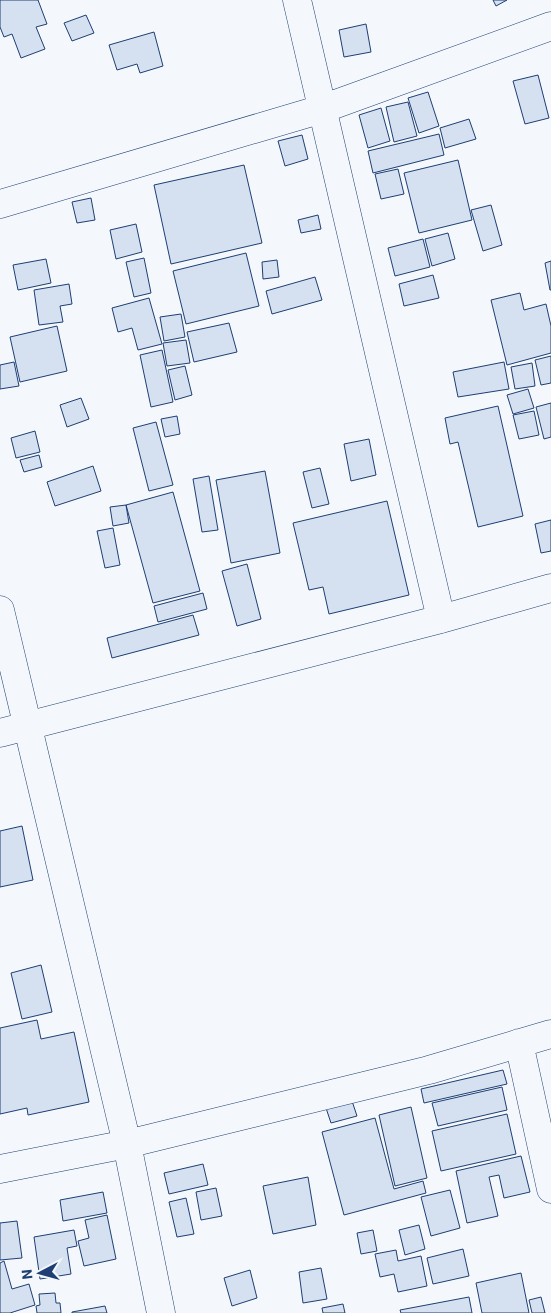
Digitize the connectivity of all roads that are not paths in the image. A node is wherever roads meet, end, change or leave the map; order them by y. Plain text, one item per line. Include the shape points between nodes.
1 (297, 0) edge
2 (551, 26) edge
3 (322, 109) junction
4 (0, 204) edge
5 (551, 588) edge
6 (0, 610) edge
7 (441, 619) junction
8 (27, 726) junction
9 (0, 733) edge
10 (551, 1034) edge
11 (519, 1043) junction
12 (127, 1144) junction
13 (0, 1169) edge
14 (551, 1189) edge
15 (161, 1313) edge

1 - 3 street
2 - 3 street
3 - 4 street
3 - 7 street
5 - 7 street
6 - 8 street
7 - 8 street
8 - 9 street
8 - 12 street
10 - 11 street
11 - 12 street via 429,1070
11 - 14 street
12 - 13 street
12 - 15 street

